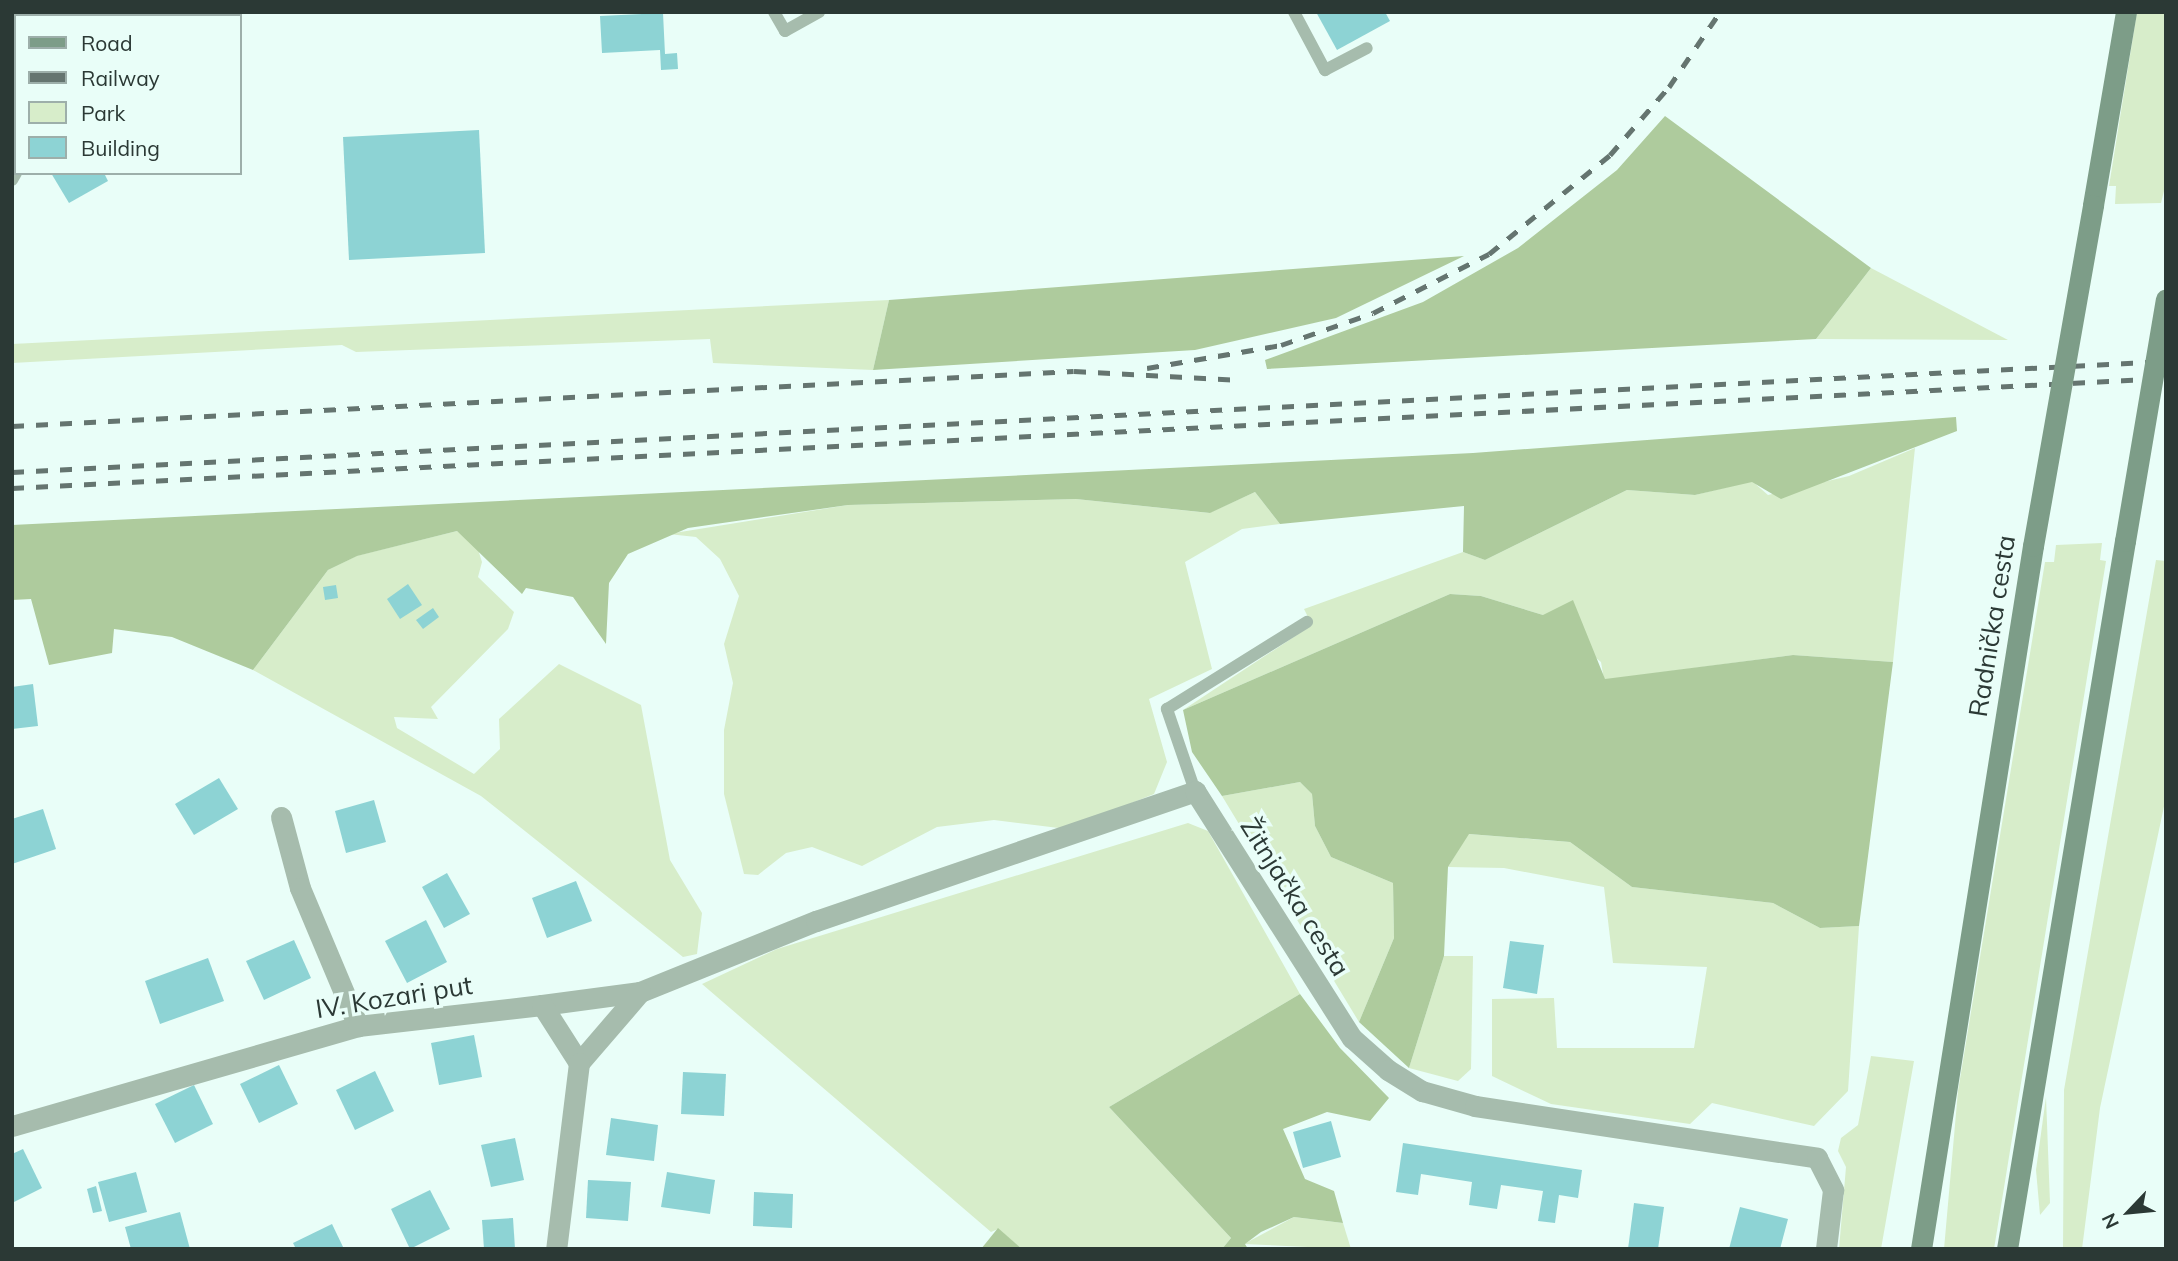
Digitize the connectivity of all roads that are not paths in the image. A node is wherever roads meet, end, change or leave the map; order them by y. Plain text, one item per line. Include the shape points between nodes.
1 (774, 12) edge
2 (819, 12) edge
3 (1294, 12) edge
4 (2126, 12) edge
5 (1367, 48) dead end
6 (2166, 299) edge
7 (1307, 622) dead end
8 (1195, 791) junction
9 (281, 817) dead end
10 (640, 992) junction
11 (542, 1006) junction
12 (358, 1026) junction
13 (579, 1063) junction
14 (12, 1126) edge
15 (556, 1249) edge
16 (1826, 1249) edge
17 (1921, 1249) edge
18 (2007, 1249) edge

1 - 2 lane via 785,32
3 - 5 lane via 1325,70
4 - 17 main road, Radnička cesta, bridge
6 - 18 main road, bridge
7 - 8 lane via 1167,709
8 - 10 street via 816,921
8 - 16 street, Žitnjačka cesta via 1352,1038 1388,1070 1422,1091 1475,1107 1816,1158 1833,1190
9 - 12 street via 299,888
10 - 11 street, IV. Kozari put
10 - 13 street
11 - 12 street, IV. Kozari put
11 - 13 street
12 - 14 street, IV. Kozari put
13 - 15 street

